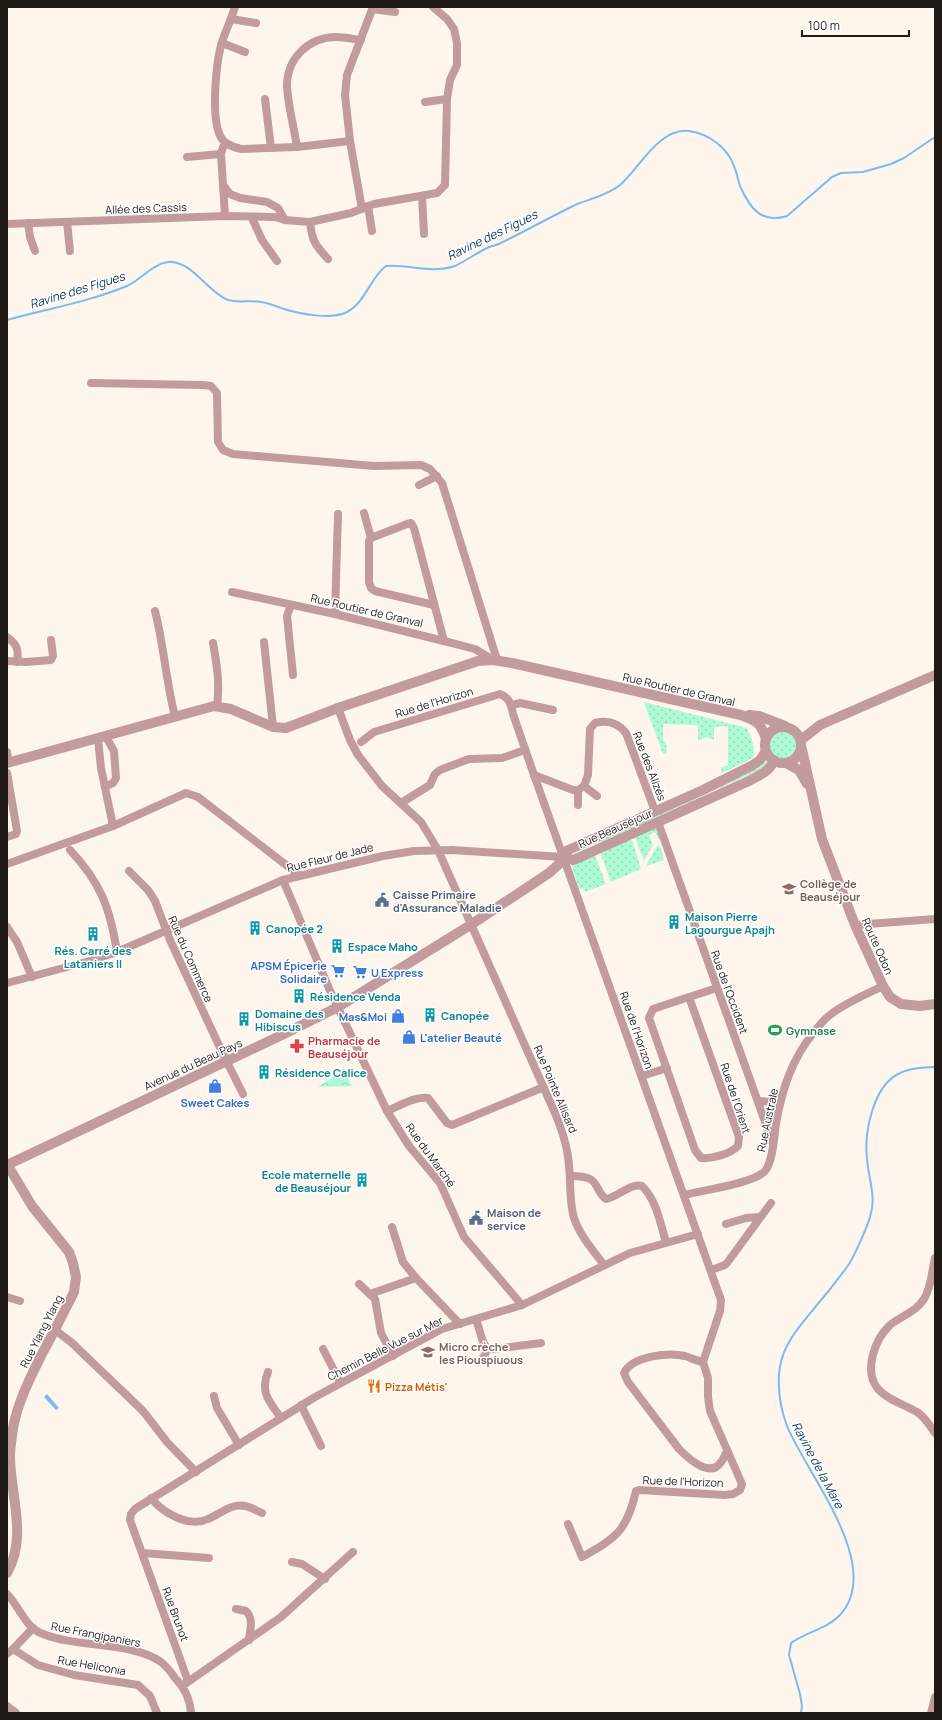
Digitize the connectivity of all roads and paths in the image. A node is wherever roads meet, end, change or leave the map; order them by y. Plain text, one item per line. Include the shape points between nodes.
1 (235, 7) edge
2 (433, 7) edge
3 (372, 8) edge
4 (395, 12) dead end
5 (231, 19) junction
6 (256, 22) dead end
7 (361, 40) junction
8 (222, 43) junction
9 (245, 52) dead end
10 (265, 99) dead end
11 (447, 99) junction
12 (425, 102) dead end
13 (350, 140) junction
14 (226, 144) junction
15 (297, 147) junction
16 (271, 148) junction
17 (221, 154) junction
18 (187, 157) dead end
19 (223, 185) junction
20 (422, 196) junction
21 (365, 207) junction
22 (225, 216) junction
23 (252, 218) junction
24 (285, 220) junction
25 (67, 222) junction
26 (310, 222) junction
27 (28, 223) junction
28 (7, 224) edge
29 (372, 230) dead end
30 (424, 234) dead end
31 (35, 251) dead end
32 (70, 251) dead end
33 (328, 259) dead end
34 (277, 261) dead end
35 (91, 383) dead end
36 (437, 476) junction
37 (419, 485) dead end
38 (364, 513) dead end
39 (338, 514) dead end
40 (371, 538) junction
41 (232, 592) dead end
42 (291, 605) junction
43 (434, 605) junction
44 (155, 610) dead end
45 (335, 614) junction
46 (7, 637) edge
47 (51, 640) dead end
48 (444, 640) junction
49 (264, 642) dead end
50 (213, 643) dead end
51 (495, 660) junction
52 (7, 661) edge
53 (17, 662) junction
54 (935, 675) edge
55 (293, 676) dead end
56 (512, 705) junction
57 (217, 706) junction
58 (338, 708) junction
59 (553, 710) dead end
60 (741, 715) junction
61 (175, 716) junction
62 (820, 725) junction
63 (273, 727) junction
64 (788, 727) junction
65 (102, 738) junction
66 (766, 739) junction
67 (361, 742) dead end
68 (801, 742) junction
69 (525, 750) junction
70 (766, 751) junction
71 (7, 752) edge
72 (774, 760) junction
73 (8, 763) edge
74 (786, 763) junction
75 (7, 773) edge
76 (534, 775) junction
77 (105, 787) junction
78 (581, 788) junction
79 (811, 791) junction
80 (597, 796) dead end
81 (401, 803) junction
82 (578, 805) dead end
83 (10, 811) edge
84 (655, 811) junction
85 (658, 822) junction
86 (113, 826) junction
87 (7, 837) edge
88 (70, 850) dead end
89 (438, 850) junction
90 (563, 857) junction
91 (7, 864) edge
92 (129, 871) dead end
93 (299, 875) junction
94 (284, 880) junction
95 (935, 918) edge
96 (472, 924) junction
97 (855, 925) junction
98 (7, 927) edge
99 (166, 932) junction
100 (117, 952) junction
101 (32, 977) junction
102 (7, 984) edge
103 (883, 986) junction
104 (717, 988) junction
105 (689, 997) junction
106 (935, 1004) edge
107 (338, 1007) junction
108 (226, 1062) junction
109 (667, 1068) junction
110 (642, 1076) junction
111 (544, 1087) junction
112 (243, 1094) dead end
113 (781, 1099) junction
114 (758, 1101) junction
115 (387, 1111) junction
116 (773, 1144) junction
117 (7, 1164) edge
118 (570, 1176) junction
119 (684, 1195) junction
120 (771, 1203) dead end
121 (760, 1217) junction
122 (726, 1224) dead end
123 (392, 1227) dead end
124 (698, 1234) junction
125 (666, 1242) junction
126 (935, 1258) edge
127 (604, 1265) junction
128 (710, 1270) junction
129 (416, 1278) junction
130 (359, 1284) dead end
131 (370, 1294) junction
132 (7, 1296) edge
133 (20, 1301) dead end
134 (522, 1305) junction
135 (476, 1319) junction
136 (460, 1324) junction
137 (55, 1330) junction
138 (541, 1343) dead end
139 (487, 1348) junction
140 (323, 1349) dead end
141 (393, 1356) junction
142 (482, 1358) dead end
143 (703, 1362) junction
144 (268, 1372) dead end
145 (340, 1382) junction
146 (214, 1396) dead end
147 (301, 1405) junction
148 (281, 1418) junction
149 (935, 1433) edge
150 (239, 1445) junction
151 (320, 1446) dead end
152 (727, 1451) junction
153 (196, 1472) junction
154 (151, 1498) junction
155 (262, 1513) dead end
156 (130, 1520) joint
157 (568, 1524) dead end
158 (353, 1552) dead end
159 (143, 1553) junction
160 (209, 1558) dead end
161 (292, 1562) dead end
162 (7, 1572) edge
163 (325, 1578) junction
164 (7, 1594) edge
165 (236, 1609) dead end
166 (32, 1628) junction
167 (249, 1640) junction
168 (10, 1652) edge
169 (185, 1683) junction
170 (935, 1697) edge
171 (7, 1706) edge
172 (16, 1713) edge
173 (157, 1713) edge
174 (191, 1713) edge
175 (931, 1713) edge

1 - 5 street
2 - 11 street, Allée des Cassis via 454,29 457,43 457,65 450,80
3 - 4 street
3 - 7 street
5 - 6 street
5 - 8 street
7 - 13 street via 345,86
7 - 15 street via 336,37 320,39 308,44 293,62 287,86
8 - 9 street
8 - 14 street via 216,66 215,100 220,135
10 - 16 street
11 - 12 street
11 - 20 street, Allée des Cassis via 445,185 437,193
13 - 15 street
13 - 21 street
14 - 16 street via 241,149
14 - 17 street
15 - 16 street
17 - 18 street
17 - 19 street
19 - 22 street
19 - 24 street via 230,194 267,202 278,208
20 - 21 street, Allée des Cassis
20 - 30 street
21 - 26 street, Allée des Cassis via 351,214
21 - 29 street
22 - 23 street, Allée des Cassis
22 - 25 street, Allée des Cassis
23 - 24 street, Allée des Cassis
23 - 34 street via 262,240
24 - 26 street, Allée des Cassis
25 - 27 street, Allée des Cassis
25 - 32 street
26 - 33 street via 313,242
27 - 28 street, Allée des Cassis
27 - 31 street
35 - 36 street via 211,386 217,393 218,442 223,450 233,454 374,466 421,465
36 - 37 street
36 - 51 street via 442,483
38 - 40 street
39 - 45 street
40 - 43 street via 371,588
40 - 43 street via 411,523
41 - 42 street, Rue Routier de Granval
42 - 45 street, Rue Routier de Granval
42 - 55 street via 287,616
43 - 48 street
44 - 61 street
45 - 48 street, Rue Routier de Granval
46 - 53 street via 17,648
47 - 53 street via 51,660
48 - 51 street, Rue Routier de Granval via 475,649
49 - 63 street
50 - 57 street via 219,690
51 - 58 street, Rue Routier de Granval via 478,661
51 - 60 street, Rue Routier de Granval
52 - 53 street
54 - 62 street
56 - 59 street via 520,703
56 - 67 street, Rue de l'Horizon via 500,694 374,732
56 - 69 street, Rue de l'Horizon
57 - 61 street, Rue Routier de Granval
57 - 63 street, Rue Routier de Granval via 231,708
58 - 63 street, Rue Routier de Granval via 293,726
58 - 81 street, Rue Pointe Allisard via 354,748 382,786
60 - 64 street via 759,716
60 - 66 street via 756,721
61 - 65 street, Rue Routier de Granval
62 - 64 street via 801,729
62 - 68 street
64 - 66 street via 773,730
64 - 68 street via 799,735
65 - 73 street, Rue Routier de Granval
65 - 77 street via 101,768
65 - 77 street via 114,751 116,778
66 - 70 street
68 - 74 street via 798,754
68 - 79 street, Route Odon
69 - 76 street, Rue de l'Horizon
69 - 81 street via 502,758 469,759 440,770 430,785
70 - 72 street
70 - 84 street, Rue Beauséjour via 753,765
71 - 73 street, Rue Routier de Granval
72 - 74 street
72 - 85 street, Rue Beauséjour via 768,770 749,781
74 - 79 street, Route Odon via 799,770
75 - 83 street
76 - 78 street via 567,789
76 - 90 street, Rue de l'Horizon
77 - 86 street
78 - 80 street
78 - 82 street, Rue des Alizés
78 - 84 street, Rue des Alizés via 588,775 591,726 602,721 617,725 630,740
79 - 97 street, Route Odon via 822,839
81 - 89 street, Rue Pointe Allisard via 421,822
83 - 87 street via 17,833
84 - 90 street, Rue Beauséjour via 566,851
85 - 90 street, Rue Beauséjour via 573,860
85 - 104 street, Rue de l'Occident
86 - 91 street
86 - 93 street via 179,795 192,794
88 - 100 street via 95,881 104,897
89 - 90 street, Rue Fleur de Jade
89 - 93 street, Rue Fleur de Jade via 383,856
89 - 96 street, Rue Pointe Allisard
90 - 96 street, Avenue du Beau Pays via 552,871
90 - 110 street, Rue de l'Horizon
92 - 99 street, Rue du Commerce via 148,890
93 - 94 street, Rue Fleur de Jade
94 - 99 street, Rue Fleur de Jade
94 - 107 street, Rue du Marché
95 - 97 street
96 - 107 street, Avenue du Beau Pays
96 - 111 street, Rue Pointe Allisard
97 - 103 street, Route Odon
98 - 101 street via 17,942
99 - 100 street, Rue Fleur de Jade
99 - 108 street, Rue du Commerce
100 - 101 street, Rue Fleur de Jade
101 - 102 street, Rue Fleur de Jade
103 - 106 street, Route Odon via 890,997 901,1004
103 - 113 street, Rue Australe via 828,1016 804,1044 793,1064
104 - 105 street, Rue de l'Orient
104 - 114 street, Rue de l'Occident
105 - 109 street, Rue de l'Orient via 656,1007 650,1014 650,1023
105 - 109 street, Rue de l'Orient via 738,1130 738,1146 710,1158 701,1158 698,1155
107 - 108 street, Avenue du Beau Pays
107 - 115 street, Rue du Marché
108 - 112 street, Rue du Commerce
108 - 117 street, Avenue du Beau Pays
109 - 110 street
110 - 119 street, Rue de l'Horizon
111 - 115 street via 454,1125 447,1123 428,1098
111 - 118 street, Rue Pointe Allisard via 566,1143
113 - 114 street via 771,1102
113 - 116 street, Rue Australe
114 - 116 street, Rue de l'Occident
115 - 134 street, Rue du Marché via 409,1146 443,1188 464,1237
116 - 119 street, Rue Australe via 766,1170 757,1177
117 - 137 street, Rue Ylang Ylang via 24,1195 60,1240 73,1263 76,1277 74,1292
118 - 125 street via 590,1179 606,1198 612,1198 635,1186 642,1186 655,1206
118 - 127 street, Rue Pointe Allisard via 572,1209 577,1226
119 - 124 street, Rue de l'Horizon
120 - 121 street
121 - 122 street
121 - 128 street via 725,1266
123 - 129 street via 403,1262
124 - 125 street, Chemin Belle Vue sur Mer
124 - 128 street, Rue de l'Horizon
125 - 127 street, Chemin Belle Vue sur Mer via 630,1252
126 - 149 street via 925,1298 881,1336 871,1363 872,1379 878,1388 894,1401 917,1412
127 - 134 street, Chemin Belle Vue sur Mer
128 - 143 street, Rue de l'Horizon via 721,1304
129 - 131 street
129 - 136 street
130 - 131 street
131 - 141 street via 377,1305 381,1333
132 - 133 street
134 - 135 street, Chemin Belle Vue sur Mer
135 - 136 street, Chemin Belle Vue sur Mer
135 - 139 street
136 - 141 street, Chemin Belle Vue sur Mer via 442,1329
137 - 153 street via 139,1407 167,1442
137 - 162 street, Rue Ylang Ylang via 28,1382 13,1427 10,1456 17,1525 16,1548
138 - 139 street
139 - 142 street
140 - 145 street
141 - 145 street, Chemin Belle Vue sur Mer
143 - 152 street, Rue de l'Horizon via 708,1381 708,1405
143 - 152 street, Rue de l'Horizon via 685,1356 655,1356 630,1366 624,1373 678,1449 686,1456 707,1469 712,1469 721,1463
144 - 148 street via 264,1392
145 - 147 street, Chemin Belle Vue sur Mer
146 - 150 street via 217,1408
147 - 148 street, Chemin Belle Vue sur Mer
147 - 151 street
148 - 150 street, Chemin Belle Vue sur Mer
150 - 153 street, Chemin Belle Vue sur Mer
152 - 157 street, Rue de l'Horizon via 742,1484 740,1490 733,1494 636,1491 633,1508 617,1534 582,1557
153 - 154 street, Chemin Belle Vue sur Mer
154 - 155 street via 165,1512 193,1521 208,1520 223,1510 239,1506 246,1506
154 - 156 street, Chemin Belle Vue sur Mer via 135,1509
156 - 159 street, Rue Brunot
158 - 163 street
159 - 160 street
159 - 169 street, Rue Brunot
161 - 163 street via 302,1564
163 - 167 street via 281,1617
164 - 166 street, Rue Frangipaniers
165 - 167 street via 246,1611 250,1616
166 - 168 street, Rue Heliconia
166 - 169 street, Rue Frangipaniers via 43,1635 147,1655 161,1662
167 - 169 street
168 - 173 street, Rue Heliconia via 38,1666 74,1675 138,1685 150,1696
169 - 174 street, Rue Frangipaniers
170 - 175 street
171 - 172 street

